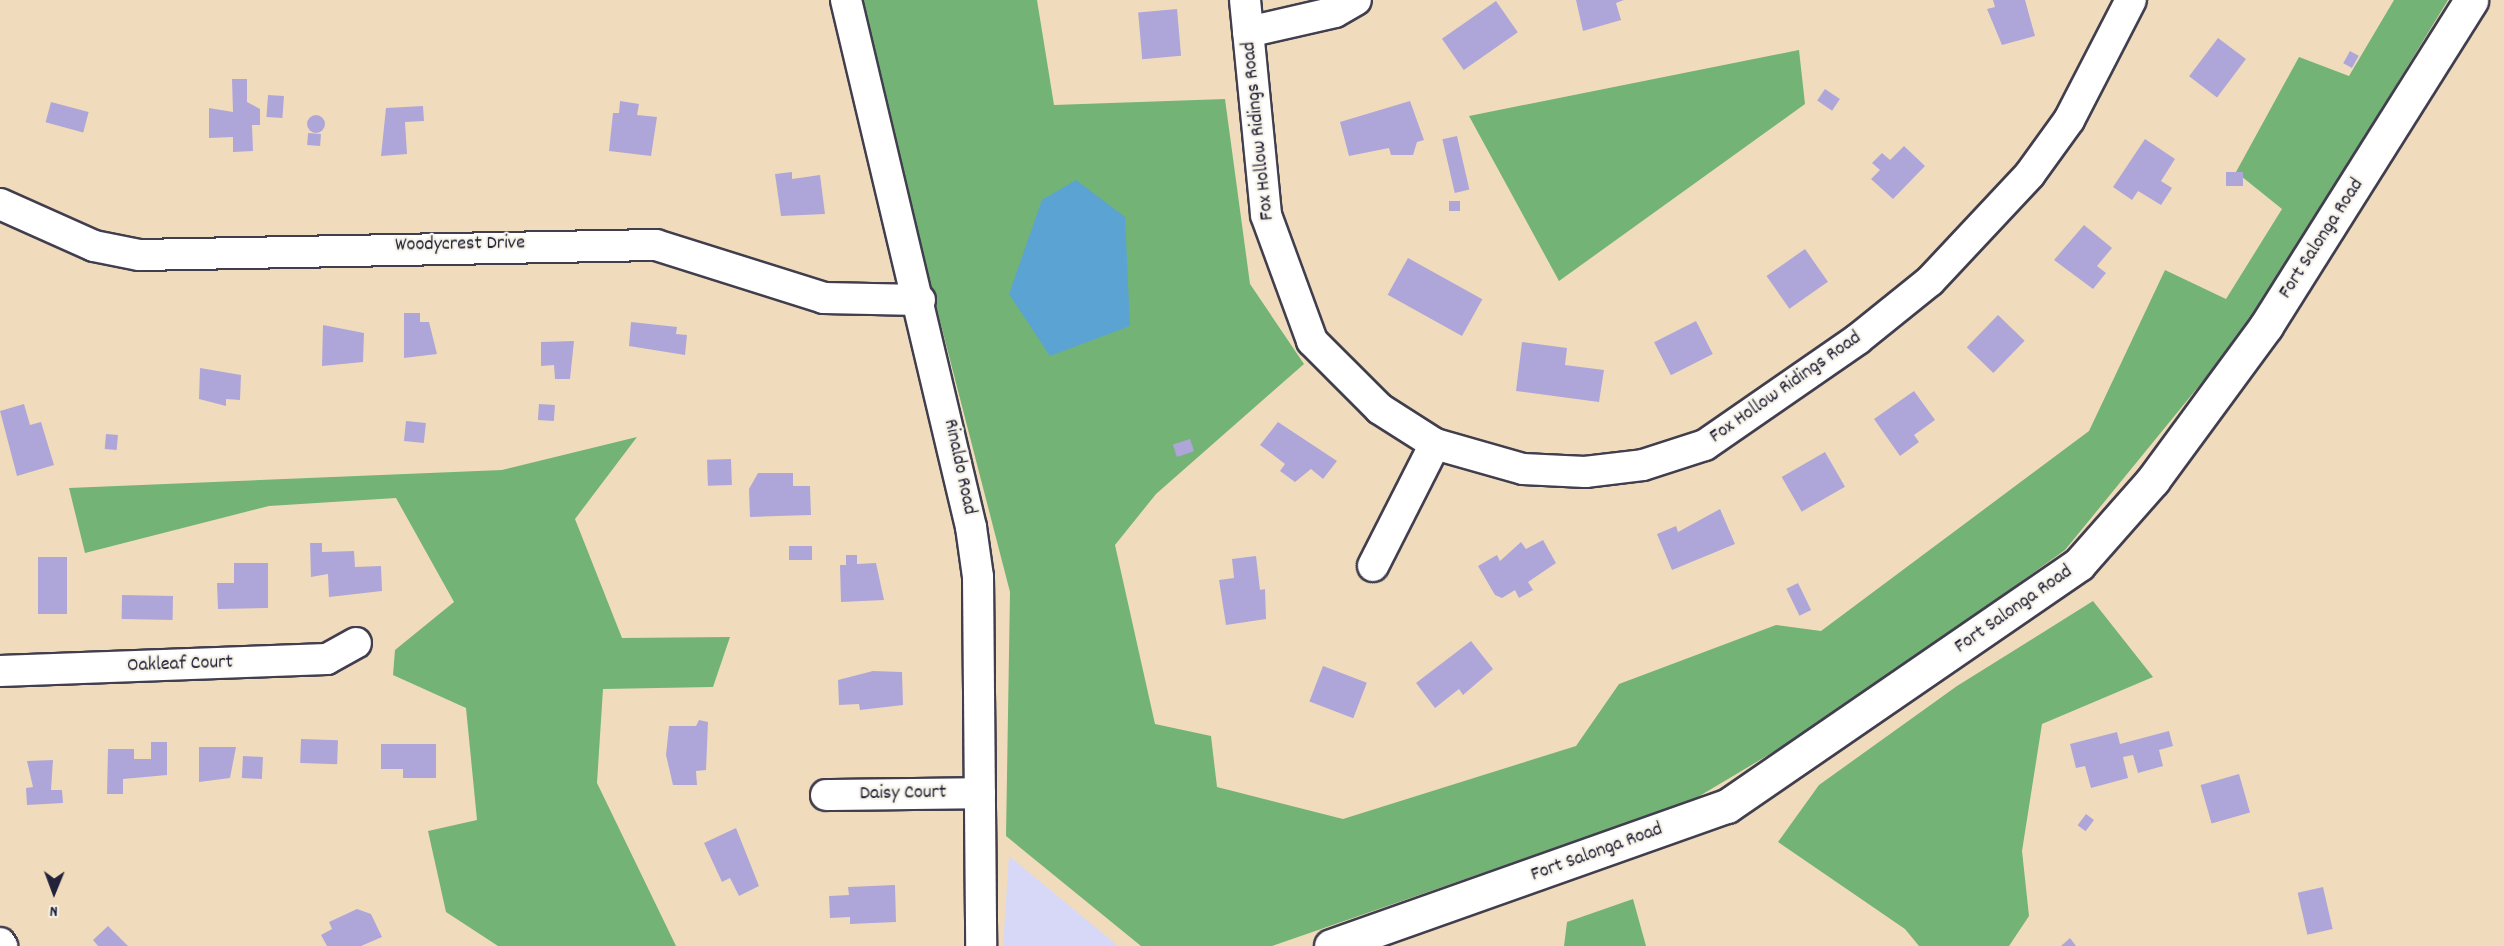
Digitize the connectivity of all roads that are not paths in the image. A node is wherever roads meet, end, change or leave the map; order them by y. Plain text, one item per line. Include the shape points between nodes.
1 (846, 0) edge
2 (1245, 0) edge
3 (1356, 0) edge
4 (2131, 0) edge
5 (2471, 0) edge
6 (1248, 32) junction
7 (0, 204) edge
8 (920, 300) junction
9 (1435, 444) junction
10 (1373, 566) dead end
11 (356, 644) dead end
12 (0, 671) edge
13 (980, 793) junction
14 (826, 795) dead end
15 (981, 946) edge
16 (1331, 946) edge

1 - 8 street, Rinaldo Road
2 - 6 street, Fox Hollow Ridings Road
3 - 6 street via 1305,21
4 - 9 street, Fox Hollow Ridings Road via 2069,120 1994,214 1930,281 1761,409 1705,445 1643,465 1585,472 1523,470
5 - 16 main road, Fort Salonga Road via 2266,326 2153,480 2079,564 1727,806
6 - 9 street, Fox Hollow Ridings Road via 1266,215 1312,341 1380,409
7 - 8 street, Woodycrest Drive via 94,246 139,255 656,245 824,298
8 - 13 street, Rinaldo Road via 957,455 978,578
9 - 10 street
11 - 12 street, Oakleaf Court via 327,660
13 - 14 street, Daisy Court
13 - 15 street, Rinaldo Road

